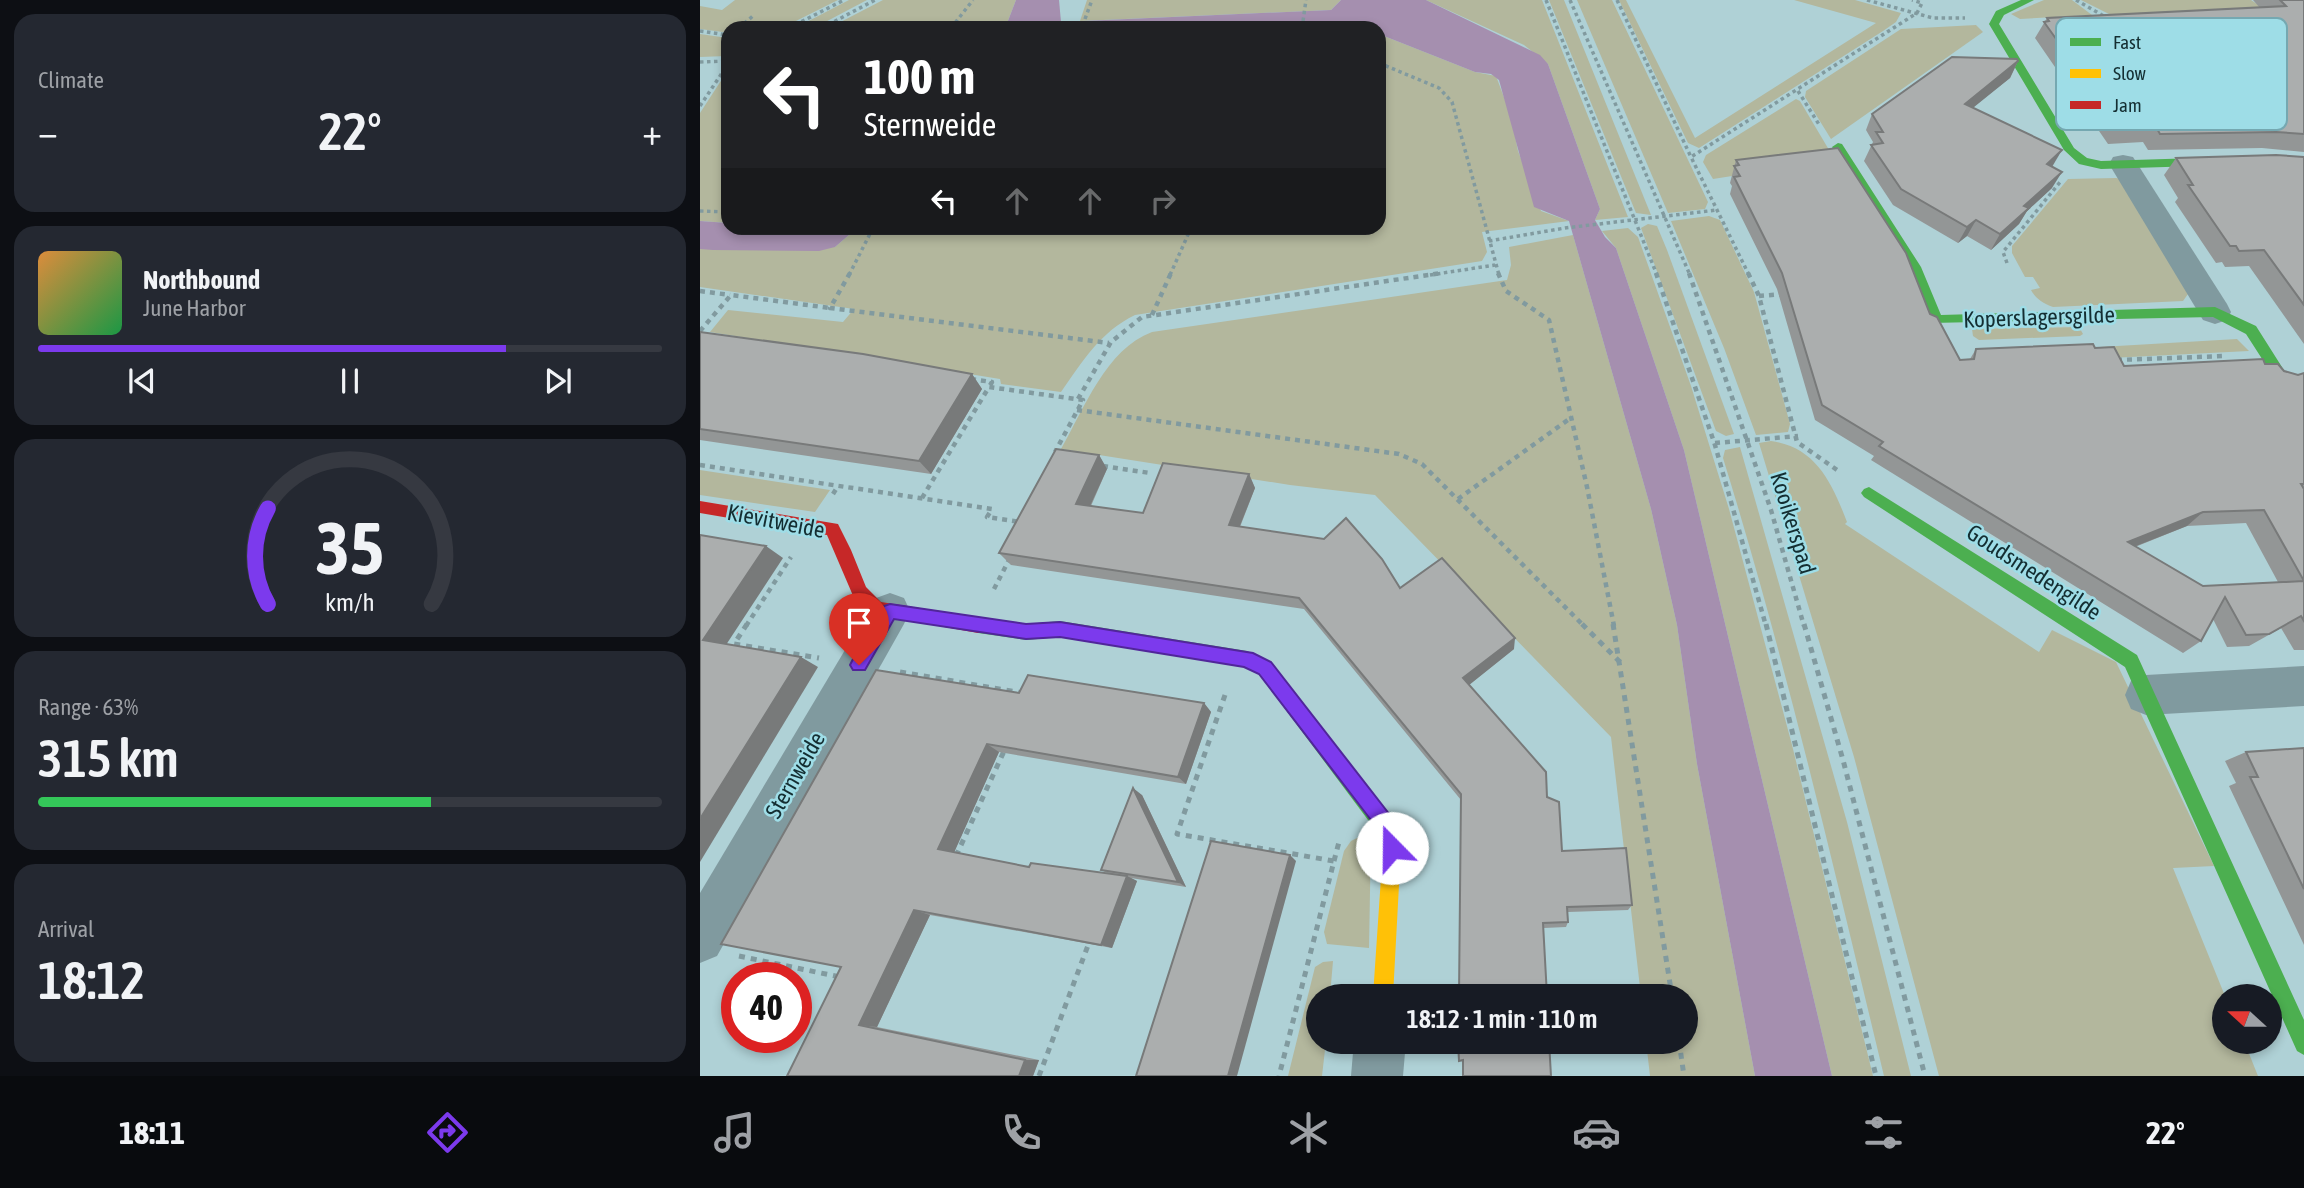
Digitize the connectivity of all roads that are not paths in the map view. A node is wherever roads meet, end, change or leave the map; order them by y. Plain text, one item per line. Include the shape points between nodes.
1 (2029, 0) edge
2 (2056, 127) edge
3 (2058, 130) edge
4 (1838, 147) edge
5 (2304, 163) edge
6 (2123, 164) junction
7 (2215, 312) junction
8 (2280, 375) edge
9 (1870, 493) road end
10 (700, 507) edge
11 (890, 611) junction
12 (2304, 686) edge
13 (2146, 695) junction
14 (713, 947) edge
15 (1383, 984) edge
16 (2304, 1044) edge
17 (1379, 1054) edge
18 (1377, 1076) edge

1 - 2 street via 1994,18 1994,23
3 - 6 street via 2083,161
4 - 7 street, Koperslagersgilde via 1914,267 1937,320
5 - 6 street
6 - 7 street
7 - 8 street, Koperslagersgilde via 2251,330
9 - 13 street, Goudsmedengilde via 2130,661
10 - 11 street, Kievitweide via 832,529 859,596 866,605
11 - 14 street, Sternweide
11 - 15 street, Kievitweide via 1026,632 1060,629 1238,657 1265,668 1390,833
12 - 13 street
13 - 16 street, Goudsmedengilde
17 - 18 street

